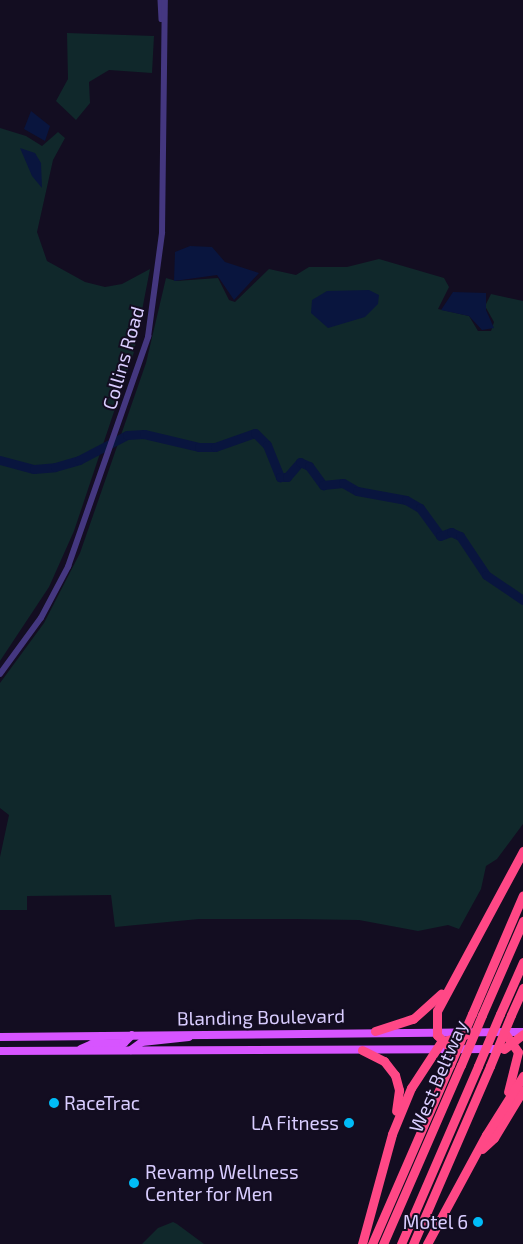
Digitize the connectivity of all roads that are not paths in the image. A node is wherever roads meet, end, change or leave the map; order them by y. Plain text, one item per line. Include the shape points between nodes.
1 (160, 0) edge
2 (165, 0) edge
3 (163, 21) junction
4 (0, 674) edge
5 (523, 851) edge
6 (523, 895) edge
7 (523, 921) edge
8 (523, 962) edge
9 (448, 986) junction
10 (523, 988) edge
11 (375, 1031) junction
12 (436, 1031) junction
13 (474, 1032) junction
14 (504, 1032) junction
15 (523, 1033) edge
16 (198, 1034) junction
17 (132, 1035) junction
18 (0, 1037) edge
19 (441, 1042) junction
20 (518, 1046) edge
21 (434, 1049) junction
22 (451, 1049) junction
23 (504, 1049) joint
24 (131, 1050) junction
25 (362, 1050) junction
26 (0, 1051) edge
27 (77, 1051) junction
28 (523, 1076) edge
29 (523, 1090) edge
30 (504, 1104) junction
31 (392, 1134) junction
32 (480, 1151) junction
33 (362, 1244) edge
34 (372, 1244) edge
35 (383, 1244) edge
36 (401, 1244) edge
37 (413, 1244) edge
38 (428, 1244) edge

1 - 3 street, Collins Road
2 - 3 street, Collins Road
3 - 4 street, Collins Road via 159,276 148,337 58,587
5 - 9 highway
6 - 34 highway, bridge
7 - 35 highway, West Beltway, bridge
8 - 36 highway, West Beltway, bridge
9 - 11 highway via 419,1015
9 - 12 highway via 436,1016
10 - 37 highway, bridge
11 - 12 main road, Blanding Boulevard
11 - 16 main road, Blanding Boulevard
12 - 13 main road, Blanding Boulevard
12 - 19 highway
13 - 14 main road, Blanding Boulevard
13 - 19 highway
14 - 15 main road, Blanding Boulevard
14 - 20 highway
15 - 20 highway
16 - 17 main road, Blanding Boulevard
16 - 24 main road via 174,1041 142,1042
17 - 18 main road, Blanding Boulevard
17 - 27 main road via 124,1043 92,1044
19 - 21 highway
19 - 22 highway
20 - 23 highway
20 - 30 highway
21 - 22 main road, Blanding Boulevard
21 - 25 main road, Blanding Boulevard
21 - 31 highway via 411,1088
22 - 23 main road, Blanding Boulevard
24 - 25 main road, Blanding Boulevard
24 - 27 main road, Blanding Boulevard
25 - 31 highway via 384,1061 397,1078 398,1104
26 - 27 main road, Blanding Boulevard
28 - 30 highway
29 - 32 highway via 494,1138
30 - 32 highway
31 - 33 highway
32 - 38 highway

